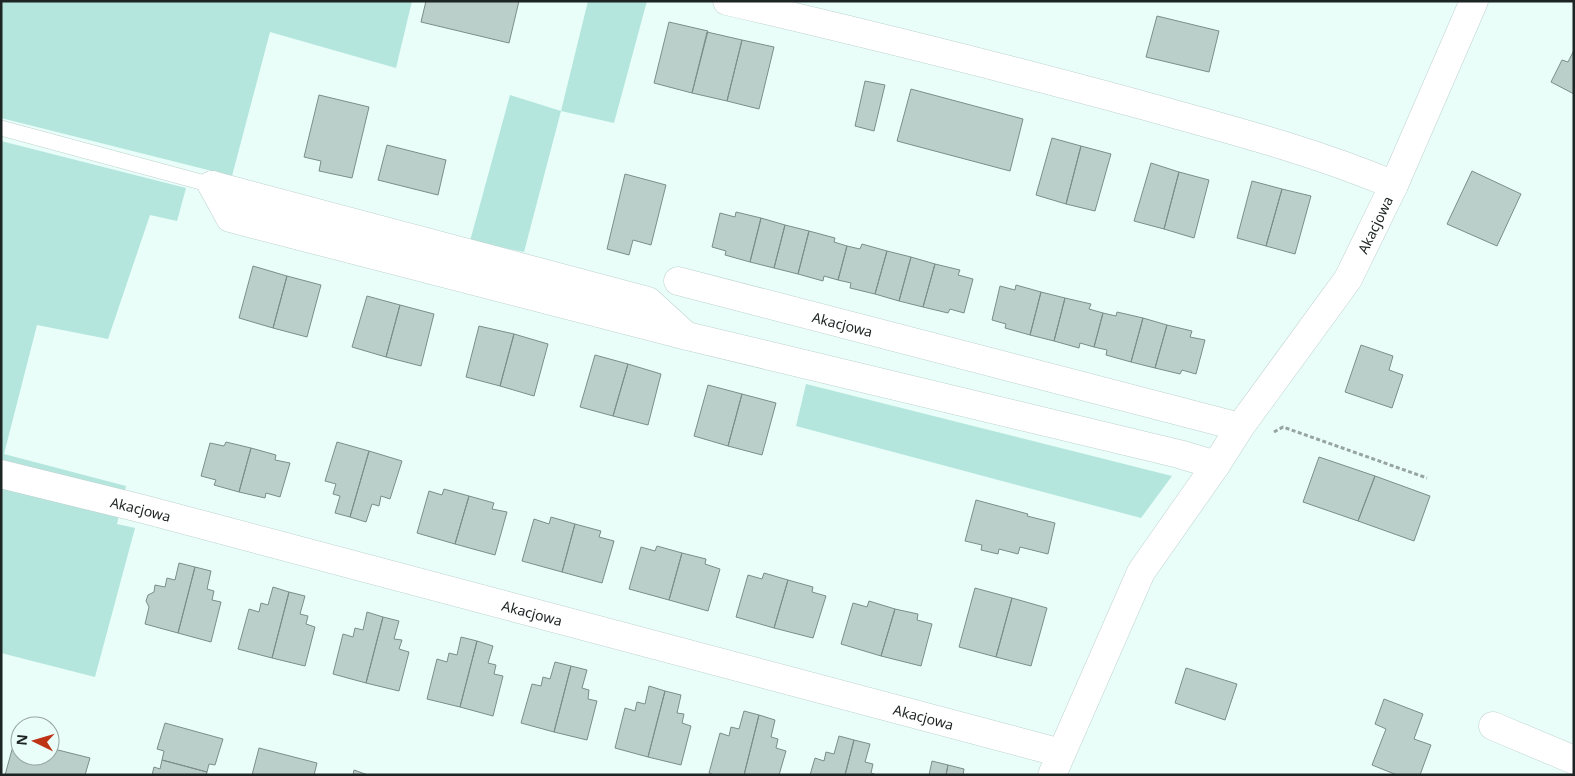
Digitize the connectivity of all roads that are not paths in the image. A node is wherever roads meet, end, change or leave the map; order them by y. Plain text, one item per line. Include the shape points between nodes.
1 (727, 1) edge
2 (1474, 1) edge
3 (1, 128) edge
4 (212, 185) joint
5 (1394, 185) junction
6 (678, 281) dead end
7 (1237, 432) junction
8 (1216, 465) junction
9 (1, 474) edge
10 (1493, 726) dead end
11 (1574, 760) edge
12 (1056, 764) edge

1 - 5 street via 1060,83 1267,139 1352,167
2 - 5 street, Akacjowa
3 - 4 lane
4 - 8 street via 230,218 687,336
5 - 7 street, Akacjowa via 1348,279
6 - 7 street, Akacjowa
7 - 8 street, Akacjowa
8 - 12 street, Akacjowa via 1141,572
9 - 12 street, Akacjowa via 143,509
10 - 11 street

